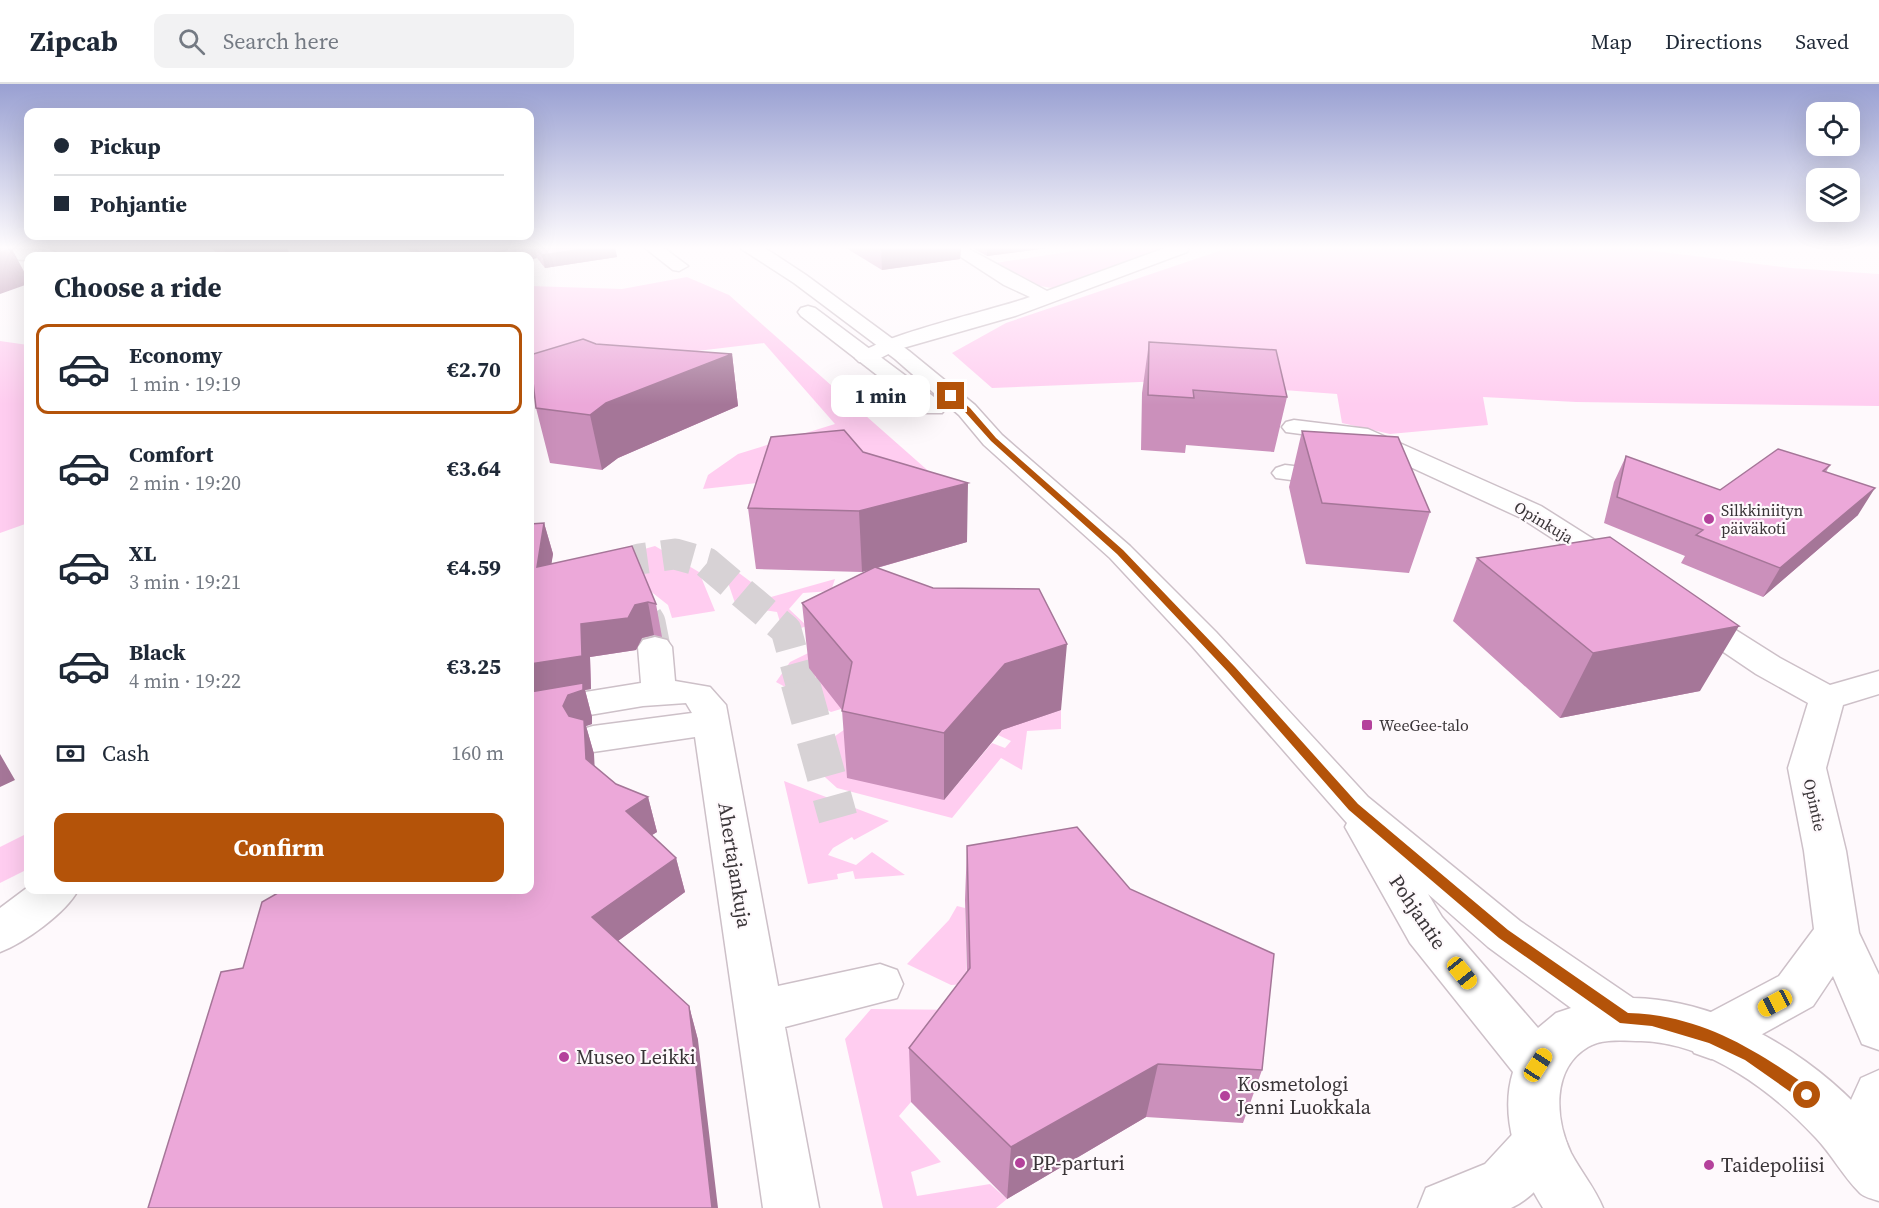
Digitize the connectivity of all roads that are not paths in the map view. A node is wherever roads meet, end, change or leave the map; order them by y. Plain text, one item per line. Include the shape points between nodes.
1 (829, 300) edge
2 (1039, 300) edge
3 (794, 301) dead end
4 (896, 350) junction
5 (866, 358) junction
6 (1294, 427) dead end
7 (993, 440) junction
8 (1285, 473) dead end
9 (1357, 479) edge
10 (1405, 484) edge
11 (1488, 492) junction
12 (1640, 582) edge
13 (1670, 602) edge
14 (655, 647) tunnel mouth
15 (1879, 682) edge
16 (659, 693) junction
17 (1827, 698) junction
18 (534, 712) edge
19 (711, 723) junction
20 (593, 740) dead end
21 (1353, 807) junction
22 (51, 894) edge
23 (0, 933) edge
24 (1837, 933) junction
25 (880, 984) dead end
26 (759, 1012) junction
27 (1625, 1019) junction
28 (1879, 1028) edge
29 (1711, 1037) junction
30 (1538, 1065) junction
31 (1879, 1095) edge
32 (1540, 1144) junction
33 (1869, 1159) edge
34 (790, 1208) edge
35 (1446, 1208) edge
36 (1575, 1208) edge

1 - 4 street, Pohjantie
2 - 4 street via 951,341
3 - 5 street, Pohjantie
4 - 5 street
4 - 7 street, Pohjantie via 967,410
5 - 7 street, Pohjantie via 944,415
6 - 11 street, Opinkuja via 1359,435
7 - 21 street, Pohjantie via 1120,552 1204,639
8 - 9 street
10 - 11 street
11 - 12 street, Opinkuja via 1531,512
13 - 17 street via 1768,666
14 - 16 street
15 - 17 street
16 - 18 street, Ahertajankuja
16 - 19 street, Ahertajankuja via 698,695 708,705
17 - 24 street, Opintie via 1807,768
19 - 20 street
19 - 26 street, Ahertajankuja
21 - 27 street, Pohjantie via 1504,934
21 - 30 street, Pohjantie via 1426,930
22 - 23 street
24 - 28 street, Opintie
24 - 29 street via 1796,991
25 - 26 street
26 - 34 street, Ahertajankuja
27 - 29 street via 1652,1020
27 - 30 street via 1595,1021 1570,1030 1551,1046
29 - 33 street via 1750,1055 1789,1080 1825,1109
30 - 32 street via 1532,1088
31 - 33 street
32 - 35 street via 1504,1183
32 - 36 street

